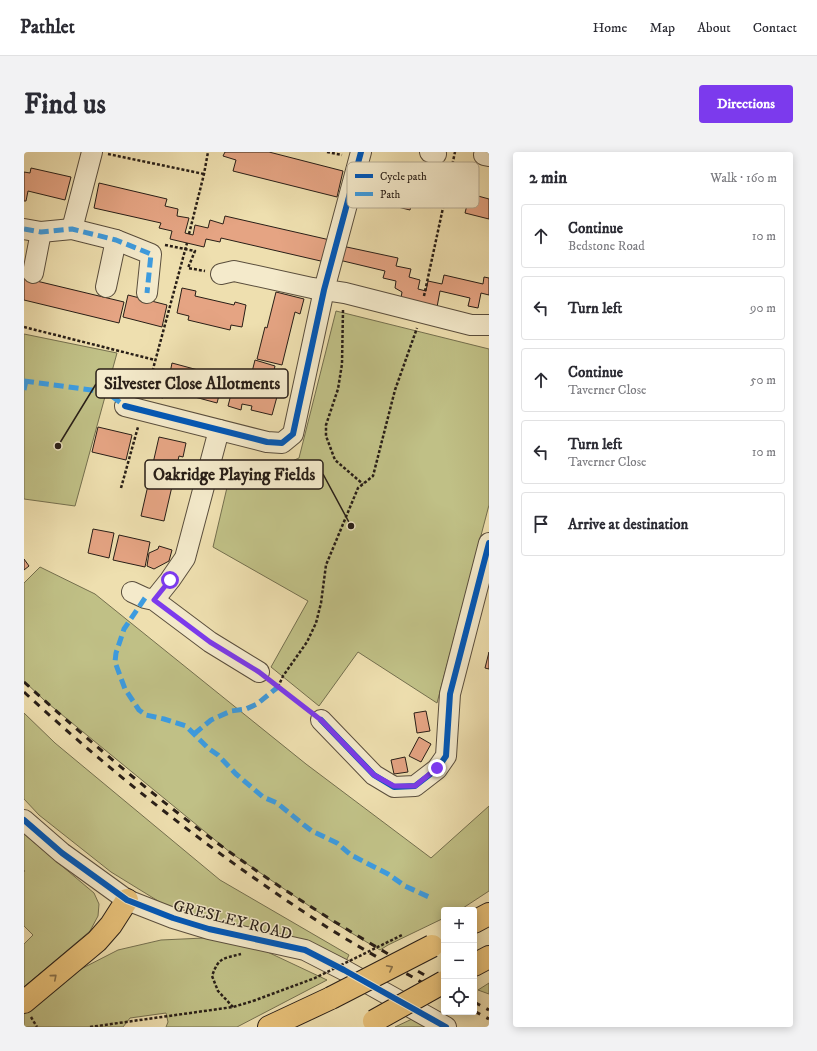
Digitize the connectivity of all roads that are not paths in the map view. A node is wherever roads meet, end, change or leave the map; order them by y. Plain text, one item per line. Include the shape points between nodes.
1 (100, 153) edge
2 (347, 205) edge
3 (72, 229) junction
4 (33, 230) edge
5 (116, 240) junction
6 (33, 273) dead end
7 (221, 274) road end
8 (106, 287) dead end
9 (324, 290) junction
10 (147, 293) dead end
11 (489, 325) edge
12 (125, 406) dead end
13 (219, 430) junction
14 (489, 544) edge
15 (132, 592) dead end
16 (154, 600) junction
17 (259, 672) road end
18 (321, 720) road end
19 (24, 820) edge
20 (127, 900) junction
21 (489, 914) edge
22 (477, 920) edge
23 (438, 943) edge
24 (489, 957) edge
25 (477, 963) edge
26 (441, 984) edge
27 (24, 1002) edge
28 (368, 1024) edge
29 (269, 1027) edge
30 (446, 1027) edge

1 - 3 street
2 - 9 street
3 - 4 street
3 - 5 street
4 - 6 street
5 - 8 street
5 - 10 street via 151,254
7 - 9 street via 234,271
9 - 11 street via 471,325
9 - 13 street via 293,434 282,442 267,442
12 - 13 street
13 - 16 street via 185,558
14 - 18 street via 450,694 446,756 437,768 415,786 394,786 374,775
15 - 16 street
16 - 17 street via 210,642
19 - 20 street, GRESLEY ROAD via 62,853
27 -> 20 highway via 97,941 111,926
20 - 30 street, GRESLEY ROAD via 209,929 304,950
21 - 22 highway
29 -> 23 highway, bridge
24 - 25 highway
26 - 28 highway, bridge

